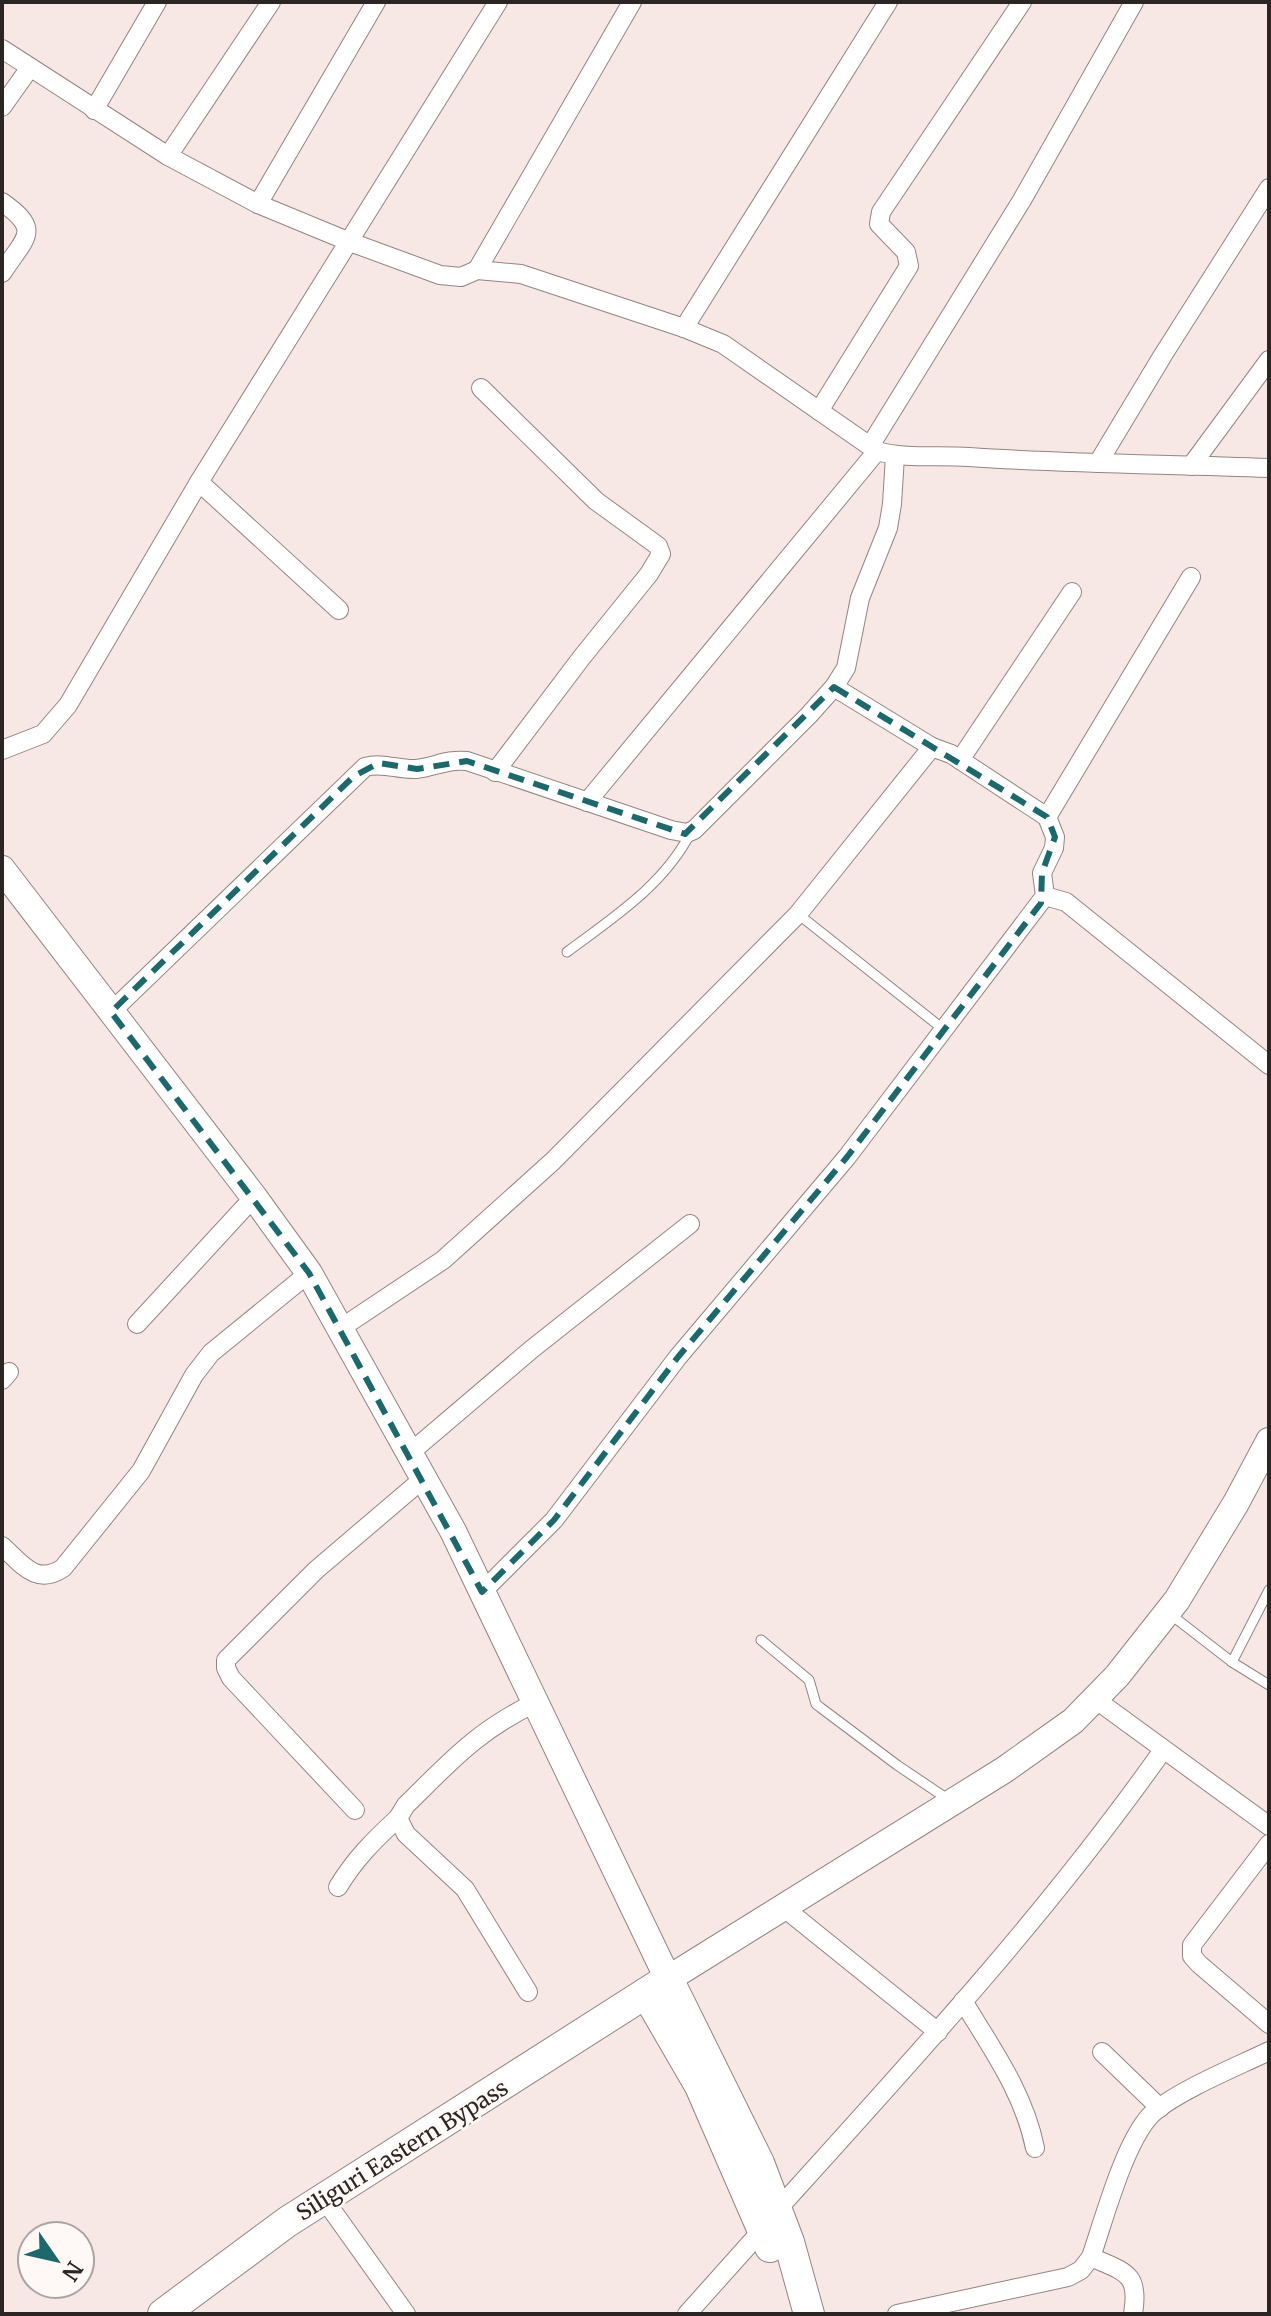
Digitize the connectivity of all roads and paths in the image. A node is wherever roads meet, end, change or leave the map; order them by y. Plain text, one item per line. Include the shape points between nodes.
1 (157, 2) edge
2 (271, 2) edge
3 (376, 2) edge
4 (498, 2) edge
5 (632, 2) edge
6 (888, 2) edge
7 (1022, 2) edge
8 (1134, 2) edge
9 (2, 49) edge
10 (29, 69) junction
11 (2, 107) edge
12 (94, 110) junction
13 (168, 156) junction
14 (1269, 188) edge
15 (2, 202) edge
16 (258, 204) junction
17 (350, 242) junction
18 (477, 270) junction
19 (2, 273) edge
20 (684, 328) junction
21 (1269, 360) edge
22 (481, 388) dead end
23 (819, 411) junction
24 (881, 451) junction
25 (1098, 463) junction
26 (1191, 466) junction
27 (1269, 468) edge
28 (199, 482) junction
29 (1191, 577) dead end
30 (1072, 592) dead end
31 (339, 610) dead end
32 (834, 687) junction
33 (932, 747) junction
34 (2, 750) edge
35 (960, 760) junction
36 (495, 772) junction
37 (587, 802) junction
38 (1047, 817) junction
39 (691, 832) junction
40 (2, 869) edge
41 (1045, 896) junction
42 (798, 914) junction
43 (567, 952) dead end
44 (111, 1012) junction
45 (943, 1029) junction
46 (1269, 1065) edge
47 (254, 1197) junction
48 (690, 1224) dead end
49 (309, 1273) junction
50 (137, 1324) dead end
51 (341, 1328) junction
52 (1269, 1441) edge
53 (411, 1452) junction
54 (424, 1478) junction
55 (2, 1546) edge
56 (1269, 1590) edge
57 (482, 1592) junction
58 (1167, 1612) junction
59 (761, 1640) dead end
60 (1232, 1662) junction
61 (1269, 1685) edge
62 (1095, 1699) junction
63 (535, 1703) junction
64 (1163, 1750) junction
65 (952, 1802) junction
66 (355, 1810) dead end
67 (398, 1818) junction
68 (1269, 1826) edge
69 (1269, 1844) edge
70 (338, 1887) dead end
71 (783, 1907) junction
72 (657, 1986) junction
73 (528, 1992) dead end
74 (963, 2001) junction
75 (1269, 2024) edge
76 (938, 2032) junction
77 (1269, 2051) edge
78 (1102, 2052) dead end
79 (1160, 2108) junction
80 (1035, 2148) dead end
81 (324, 2199) junction
82 (770, 2220) junction
83 (1091, 2257) junction
84 (173, 2311) edge
85 (406, 2314) edge
86 (687, 2314) edge
87 (789, 2314) edge
88 (809, 2314) edge
89 (897, 2314) edge
90 (1133, 2314) edge

1 - 12 street
2 - 13 street
3 - 16 street
4 - 17 street
5 - 18 street
6 - 20 street
7 - 23 street via 881,212 879,224 906,252 909,266
8 - 24 street
9 - 10 street
10 - 11 street
10 - 12 street
12 - 13 street
13 - 16 street
14 - 25 street
15 - 19 street via 21,216 27,229
16 - 17 street
17 - 18 street via 440,275 461,277
17 - 28 street
18 - 20 street via 521,274
20 - 23 street via 723,344
21 - 26 street
22 - 36 street via 596,501 658,546 661,554
23 - 24 street
24 - 25 street
24 - 32 street via 892,504 888,528 860,598 846,668
24 - 37 street
25 - 26 street
26 - 27 street
28 - 31 street
28 - 34 street via 59,719 35,739
29 - 38 street
30 - 35 street
32 - 33 street
32 - 39 street
33 - 35 street
33 - 42 street
35 - 38 street
36 - 37 street
36 - 44 street via 455,760 417,769 379,763 365,767
37 - 39 street
38 - 41 street via 1055,837 1042,873
39 - 43 lane via 659,880
40 - 44 street
41 - 45 street
41 - 46 street via 1066,902
42 - 45 lane
42 - 51 street via 553,1161 443,1260
44 - 47 street
45 - 57 street via 847,1157 678,1357 554,1520
47 - 49 street
47 - 50 street
48 - 53 street
49 - 51 street
49 - 55 street via 211,1353 141,1471 63,1568 40,1576
51 - 53 street
52 - 58 street
53 - 54 street
54 - 57 street
54 - 66 street via 316,1570 226,1660 231,1678
56 - 60 lane
57 - 63 street
58 - 60 lane
58 - 62 street
59 - 65 lane via 809,1680 816,1704
60 - 61 lane
62 - 64 street
62 - 65 street via 1073,1721
63 - 67 street via 474,1739
63 - 72 street
64 - 68 street
64 - 74 street via 1112,1822
65 - 71 street
67 - 70 street via 353,1862
67 - 73 street via 406,1834 465,1889
69 - 75 street via 1199,1934 1192,1956
71 - 72 street
71 - 76 street
72 - 81 main road, Siliguri Eastern Bypass
72 - 82 main road via 700,2086
74 - 76 street
74 - 80 street via 1024,2106
76 - 82 street
77 - 79 street
78 - 79 street
79 - 83 street via 1133,2143
81 - 84 main road, Siliguri Eastern Bypass
81 - 85 street
82 - 86 street
82 - 87 main road
82 - 88 main road via 789,2242
83 - 89 street via 1068,2277
83 - 90 street via 1134,2283

